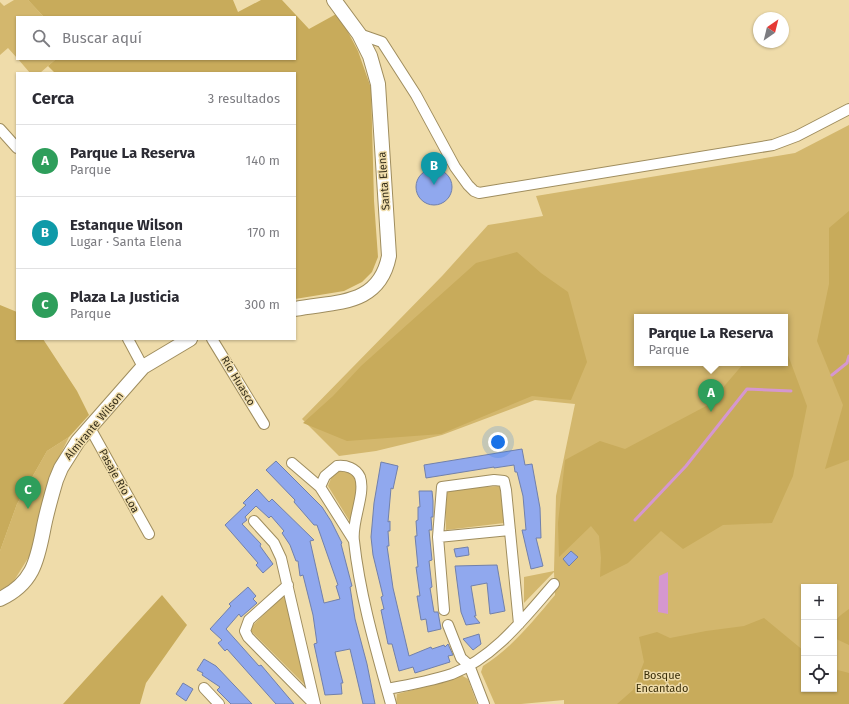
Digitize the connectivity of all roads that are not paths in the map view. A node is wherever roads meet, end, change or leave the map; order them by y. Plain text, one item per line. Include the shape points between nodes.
1 (334, 0) edge
2 (359, 34) junction
3 (849, 109) edge
4 (0, 129) edge
5 (16, 147) edge
6 (296, 309) edge
7 (129, 340) edge
8 (188, 340) edge
9 (213, 340) edge
10 (143, 366) junction
11 (264, 424) dead end
12 (90, 428) junction
13 (292, 463) dead end
14 (320, 486) junction
15 (254, 521) dead end
16 (510, 530) junction
17 (149, 534) dead end
18 (438, 537) junction
19 (353, 539) junction
20 (554, 584) dead end
21 (288, 586) junction
22 (0, 599) edge
23 (444, 610) dead end
24 (519, 624) junction
25 (448, 626) dead end
26 (469, 665) junction
27 (204, 688) dead end
28 (387, 689) junction
29 (219, 704) edge
30 (315, 704) edge
31 (386, 704) edge
32 (391, 704) edge
33 (484, 704) edge

1 - 2 street, Santa Elena
2 - 3 street via 382,42 416,95 455,167 468,186 479,193 773,145 797,136
2 - 6 street, Santa Elena via 370,56 378,84 389,256 387,267 374,288 350,301
4 - 5 street
7 - 10 street
8 - 10 street, Almirante Wilson
9 - 11 street, Río Huasco
10 - 12 street, Almirante Wilson
12 - 17 street, Pasaje Río Loa
12 - 22 street, Almirante Wilson via 60,468 36,564 20,586
13 - 14 street
14 - 19 street
14 - 19 street via 325,476 337,466 348,466 359,476 360,489
15 - 21 street via 274,543 281,558
16 - 18 street
16 - 18 street via 504,481 494,480 442,487
16 - 24 street
18 - 23 street
19 - 28 street via 375,651
20 - 24 street
21 - 30 street
21 - 30 street via 249,620 245,631
24 - 26 street via 493,649
25 - 26 street via 461,658
26 - 28 street via 428,681
26 - 33 street
27 - 29 street
28 - 31 street
28 - 32 street

